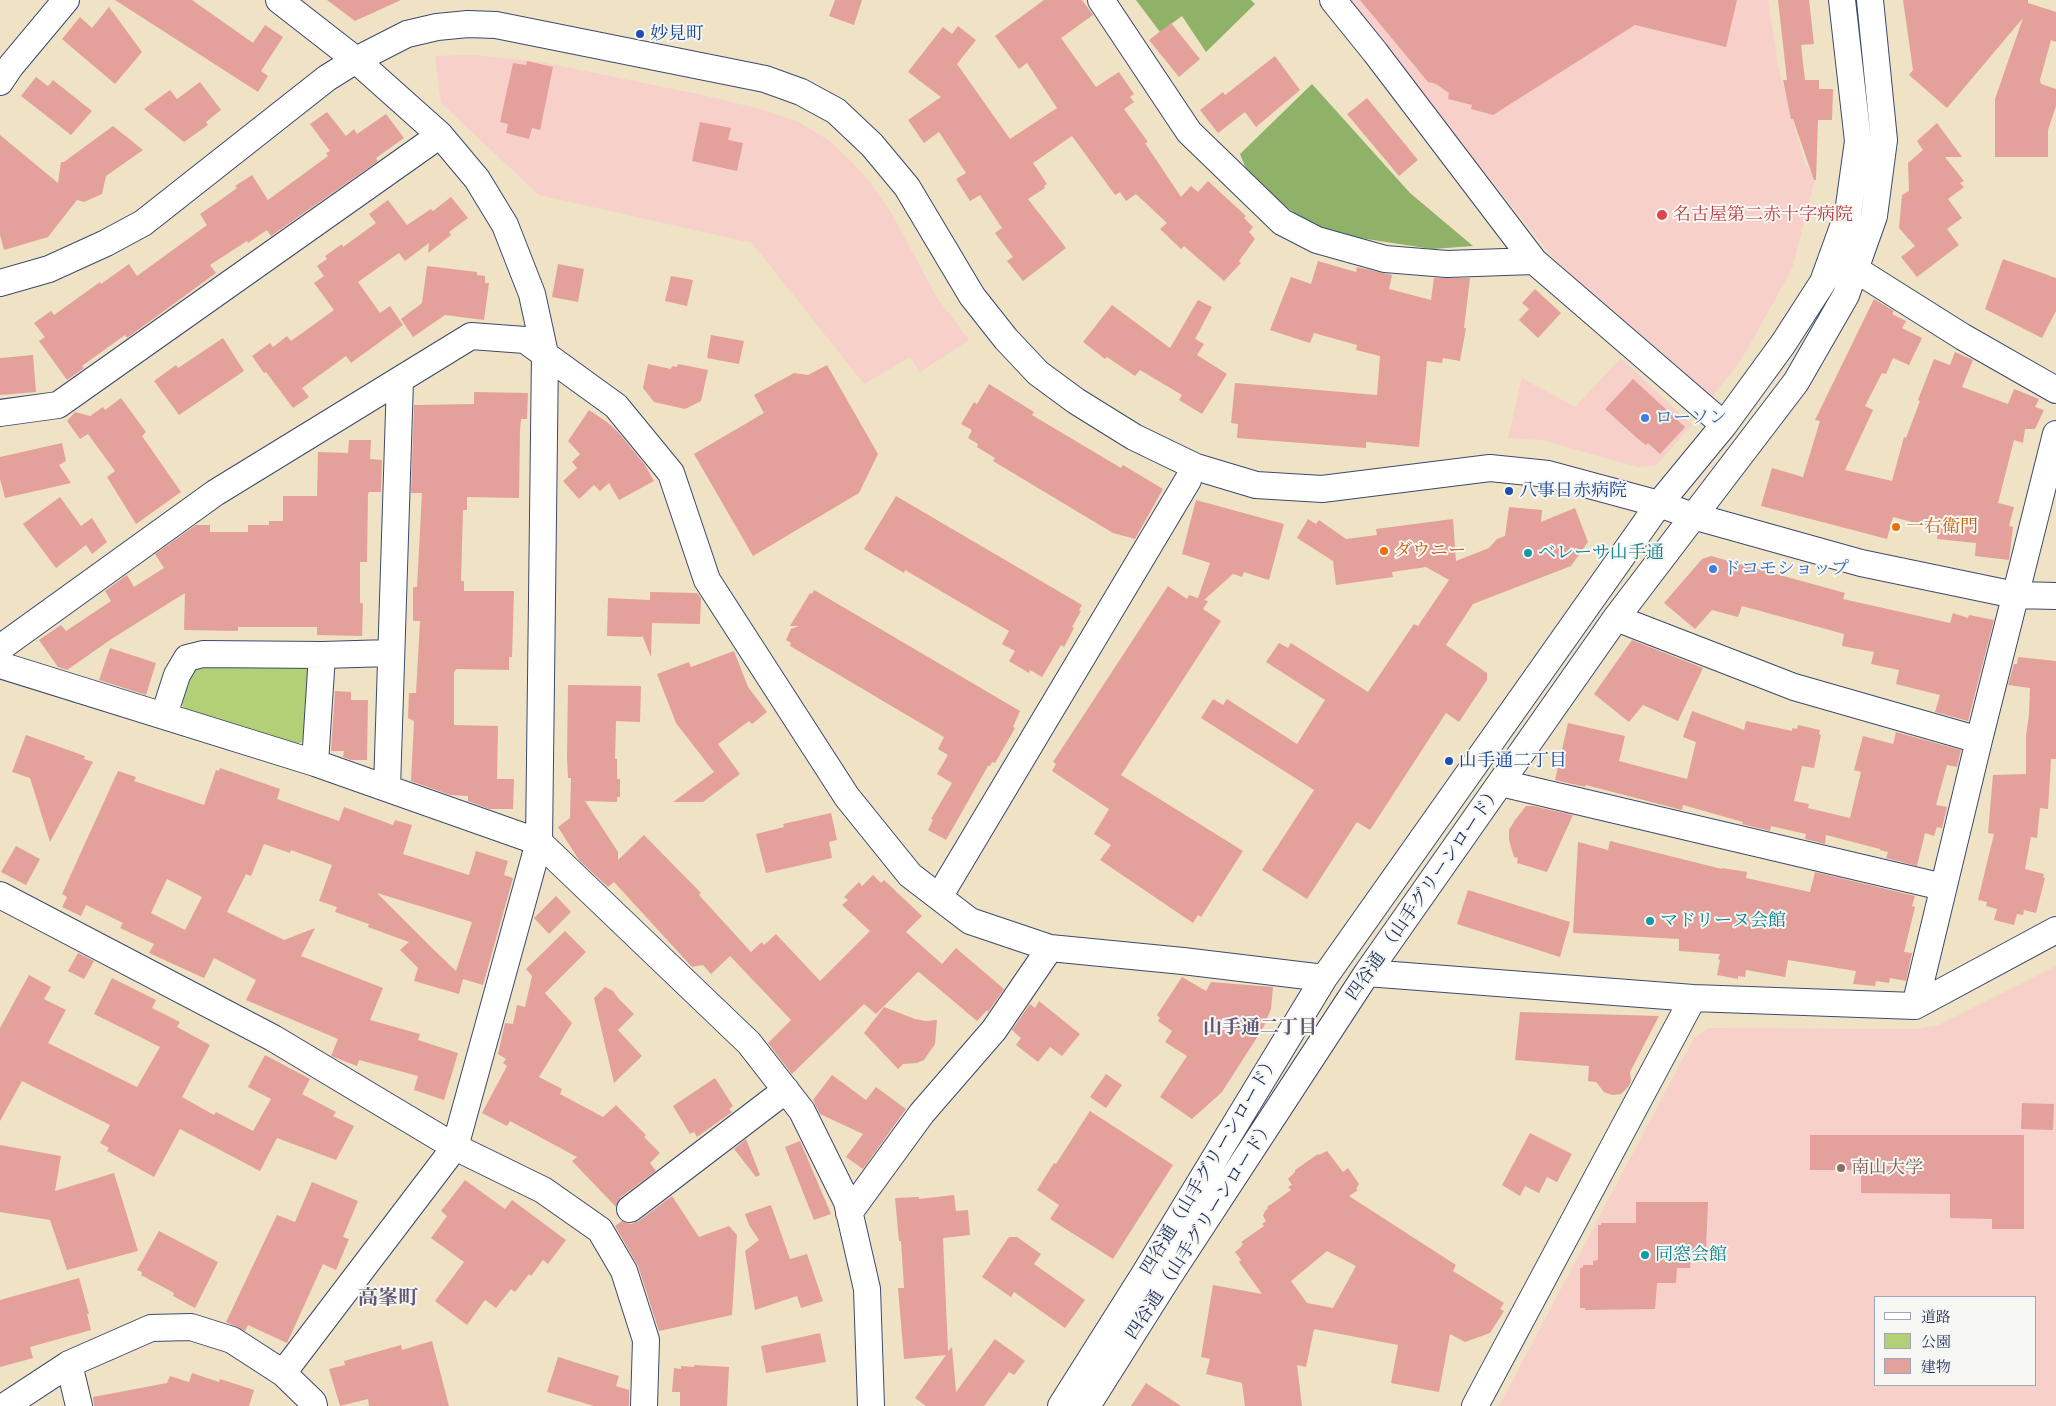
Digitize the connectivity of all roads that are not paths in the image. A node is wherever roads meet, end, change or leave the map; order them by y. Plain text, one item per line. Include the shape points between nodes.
1 (66, 0) edge
2 (278, 0) edge
3 (1101, 0) edge
4 (1333, 0) edge
5 (1842, 0) edge
6 (1870, 0) edge
7 (356, 60) junction
8 (0, 82) edge
9 (440, 135) junction
10 (1534, 261) junction
11 (1855, 269) junction
12 (0, 283) edge
13 (545, 354) junction
14 (400, 380) junction
15 (2056, 390) edge
16 (0, 413) edge
17 (1724, 425) junction
18 (2056, 434) edge
19 (1188, 480) dead end
20 (1659, 504) junction
21 (1693, 516) junction
22 (2015, 595) junction
23 (2056, 596) edge
24 (1616, 618) junction
25 (0, 648) edge
26 (390, 652) junction
27 (322, 655) junction
28 (0, 665) edge
29 (164, 715) junction
30 (1979, 740) junction
31 (315, 763) junction
32 (1501, 783) junction
33 (387, 788) junction
34 (540, 842) junction
35 (1943, 887) junction
36 (0, 895) edge
37 (939, 896) junction
38 (2056, 930) edge
39 (1050, 948) junction
40 (1366, 973) junction
41 (1324, 978) junction
42 (1693, 998) junction
43 (1914, 1006) junction
44 (786, 1090) junction
45 (455, 1147) junction
46 (630, 1209) dead end
47 (850, 1213) junction
48 (69, 1364) junction
49 (283, 1373) junction
50 (5, 1406) edge
51 (80, 1406) edge
52 (314, 1406) edge
53 (644, 1406) edge
54 (871, 1406) edge
55 (1061, 1406) edge
56 (1087, 1406) edge
57 (1475, 1406) edge

1 - 8 street
2 - 7 street
3 - 10 street via 1189,132 1282,222 1317,240 1385,259 1447,264
4 - 10 street
5 - 17 street, 四谷通（山手グリーンロード） via 1858,141 1848,213 1823,282
6 - 11 street, 四谷通 （山手グリーンロード） via 1884,140 1874,216
7 - 9 street
7 - 12 street via 327,78 143,223 49,269
7 - 20 street via 408,34 437,27 496,25 765,79 801,92 836,111 872,144 907,187 972,296 1038,373 1076,401 1134,436 1196,467 1256,485 1322,490 1490,468 1548,474
9 - 13 street via 477,179 504,225 532,294
9 - 16 street via 58,405
10 - 17 street
11 - 15 street via 1963,337
11 - 21 street, 四谷通 （山手グリーンロード） via 1846,295 1796,382
13 - 14 street via 525,340 471,336
13 - 34 street
13 - 37 street via 616,406 671,474 707,580 847,797 910,875
14 - 25 street via 215,494
14 - 26 street
17 - 20 street, 四谷通（山手グリーンロード）
18 - 22 street
19 - 37 street
20 - 21 street
20 - 41 street, 四谷通（山手グリーンロード）
21 - 22 street via 1861,563
21 - 24 street, 四谷通 （山手グリーンロード）
22 - 23 street
22 - 30 street
24 - 30 street via 1794,687
24 - 32 street, 四谷通 （山手グリーンロード）
26 - 27 street
26 - 33 street
27 - 29 street via 203,654 187,658 177,674
27 - 31 street
28 - 29 street
29 - 31 street
30 - 35 street
31 - 33 street
32 - 35 street
32 - 40 street, 四谷通 （山手グリーンロード）
33 - 34 street
34 - 44 street via 749,1043
34 - 45 street
35 - 43 street
36 - 45 street via 273,1038
37 - 39 street via 970,921
38 - 43 street
39 - 41 street
39 - 47 street via 994,1030 922,1113
40 - 42 street
40 - 56 street, 四谷通 （山手グリーンロード）
41 - 55 street, 四谷通（山手グリーンロード）
42 - 43 street
42 - 57 street
44 - 46 street
44 - 47 street via 802,1111
45 - 49 street
45 - 53 street via 543,1190 600,1230 624,1271 646,1340
47 - 54 street via 867,1290
48 - 49 street via 151,1328 191,1327 232,1340
48 - 50 street
48 - 51 street
49 - 52 street

